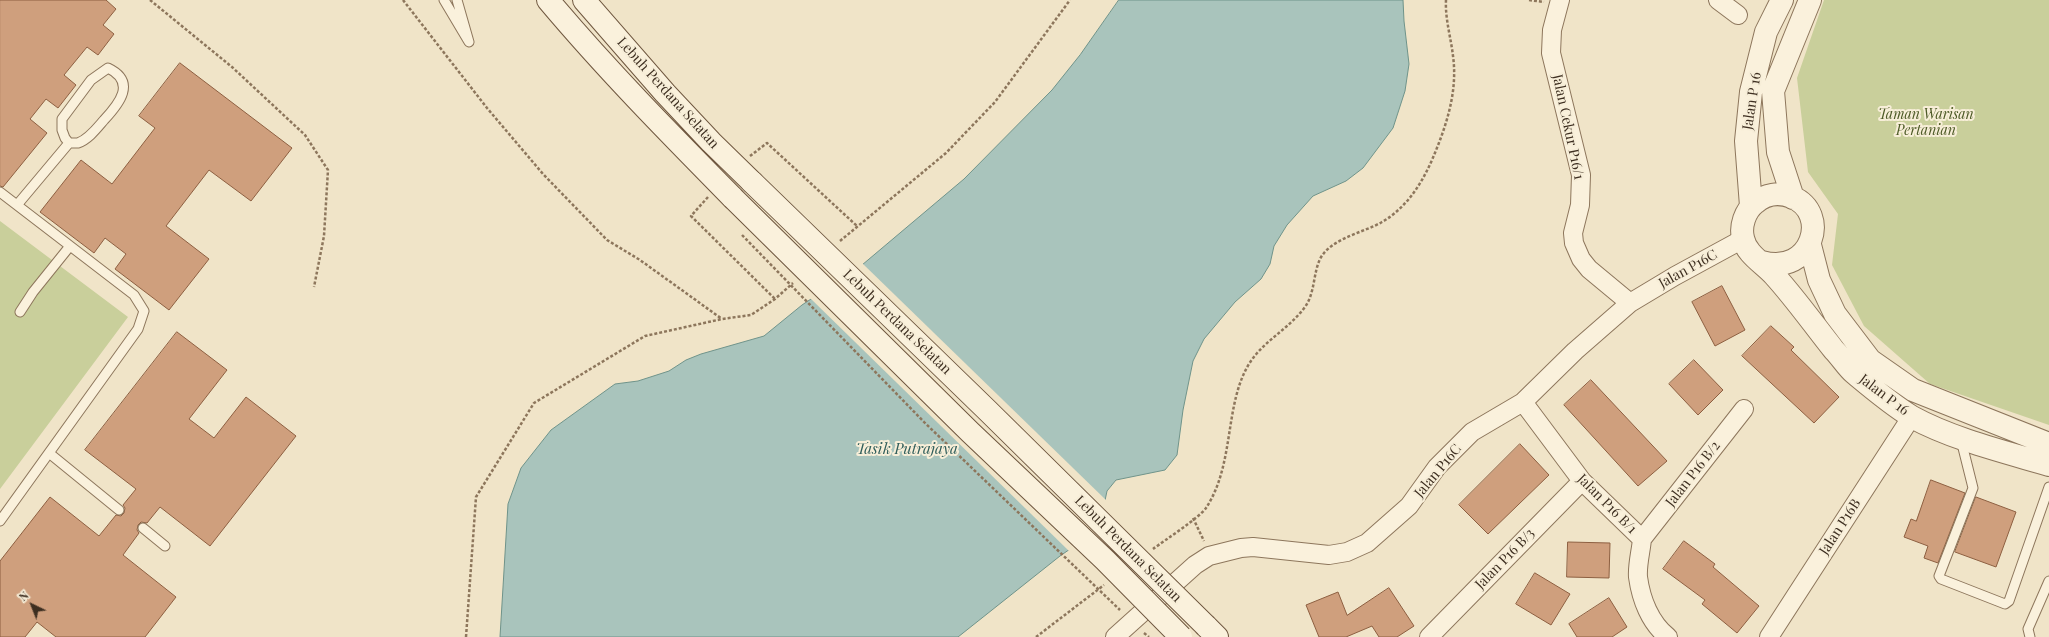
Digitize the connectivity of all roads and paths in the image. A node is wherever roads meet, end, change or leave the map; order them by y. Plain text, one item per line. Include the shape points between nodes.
1 (150, 0) edge
2 (403, 0) edge
3 (444, 0) edge
4 (457, 0) edge
5 (548, 0) edge
6 (584, 0) edge
7 (1070, 0) edge
8 (1446, 0) edge
9 (1560, 0) edge
10 (1718, 0) edge
11 (1782, 0) edge
12 (1810, 0) edge
13 (1738, 15) dead end
14 (69, 143) junction
15 (747, 158) dead end
16 (0, 192) edge
17 (1793, 198) junction
18 (712, 204) dead end
19 (17, 205) junction
20 (1751, 206) junction
21 (857, 226) junction
22 (738, 231) dead end
23 (1743, 239) junction
24 (1810, 245) junction
25 (70, 246) junction
26 (835, 246) dead end
27 (1762, 262) junction
28 (796, 281) dead end
29 (790, 286) junction
30 (314, 287) dead end
31 (775, 299) junction
32 (1630, 303) junction
33 (20, 312) dead end
34 (722, 319) junction
35 (1523, 402) junction
36 (1744, 409) dead end
37 (1912, 416) junction
38 (1960, 437) junction
39 (2049, 444) edge
40 (49, 453) junction
41 (2049, 465) edge
42 (1582, 481) junction
43 (2049, 487) edge
44 (120, 510) dead end
45 (1193, 518) junction
46 (0, 521) edge
47 (143, 528) dead end
48 (1642, 539) junction
49 (164, 546) dead end
50 (1148, 553) dead end
51 (1209, 556) junction
52 (2049, 581) edge
53 (1108, 583) dead end
54 (1098, 590) junction
55 (1132, 622) junction
56 (1211, 632) edge
57 (1433, 636) edge
58 (466, 637) edge
59 (1036, 637) edge
60 (1115, 637) edge
61 (1149, 637) edge
62 (1181, 637) edge
63 (1668, 637) edge
64 (1769, 637) edge
65 (2030, 637) edge

1 - 30 path via 232,67 305,135 328,170 324,236
2 - 34 path via 487,108 543,174 607,240 640,260
3 - 4 lane via 469,42
5 - 62 main road, Lebuh Perdana Selatan, bridge via 586,46 733,198
6 - 56 main road, Lebuh Perdana Selatan, bridge via 711,142
7 - 21 path via 989,108 946,153
8 - 45 path via 1454,58 1454,89 1446,121 1425,175 1418,189 1383,221 1329,249 1320,260 1314,287 1306,306 1249,364 1241,381 1234,410 1226,460 1206,509
9 - 32 street, Jalan Cekur P16/1 via 1552,30 1551,53 1581,175 1580,205 1573,233 1574,243 1589,270
10 - 13 street
11 - 20 main road, Jalan P 16 via 1766,32 1751,92 1746,141
12 - 17 main road, Jalan P 16 via 1773,91 1778,152
14 - 14 lane via 62,130 62,119 91,80 108,68 116,72 121,77 124,88 117,106 86,139
14 - 19 lane
15 - 21 path via 767,143
16 - 19 lane
17 - 20 main road via 1782,194 1770,195
17 - 24 main road, Jalan P 16 via 1805,208 1812,223
18 - 31 path via 706,199 691,216
19 - 25 lane
20 - 23 main road, Jalan P 16 via 1742,228
21 - 26 path
22 - 29 path
23 - 27 main road, Jalan P 16 via 1750,252
23 - 32 street, Jalan P16C
24 - 27 main road via 1803,254 1789,263 1773,265
24 - 39 main road, Jalan P 16 via 1819,280 1835,314 1870,360 1913,390
25 - 33 lane
25 - 40 lane via 134,296 144,311 138,329
27 - 37 main road, Jalan P 16 via 1852,372
28 - 29 path
29 - 31 path
29 - 54 path via 924,423
31 - 34 path via 751,315
32 - 35 street, Jalan P16C via 1575,351
34 - 58 path via 645,336 534,403 476,497
35 - 42 street, Jalan P16 B/1
35 - 51 street, Jalan P16C via 1472,432 1437,467 1409,506 1367,543 1356,549 1329,555 1253,547
36 - 48 street, Jalan P16 B/2
37 - 38 main road, Jalan P 16
37 - 64 street, Jalan P16B
38 - 41 main road, Jalan P 16
38 - 43 lane via 1973,488 1939,576 1941,579 2006,604
40 - 44 lane
40 - 46 lane
42 - 48 street, Jalan P16 B/1
42 - 57 street, Jalan P16 B/3
45 - 50 path
45 - 51 path
47 - 49 lane
48 - 63 street, Jalan P16 B/1 via 1638,576 1648,613
51 - 55 street, Jalan P16C via 1195,565
52 - 65 lane via 2028,629
53 - 54 path
54 - 55 path
54 - 59 path
55 - 60 street, Jalan P16C
55 - 61 path

